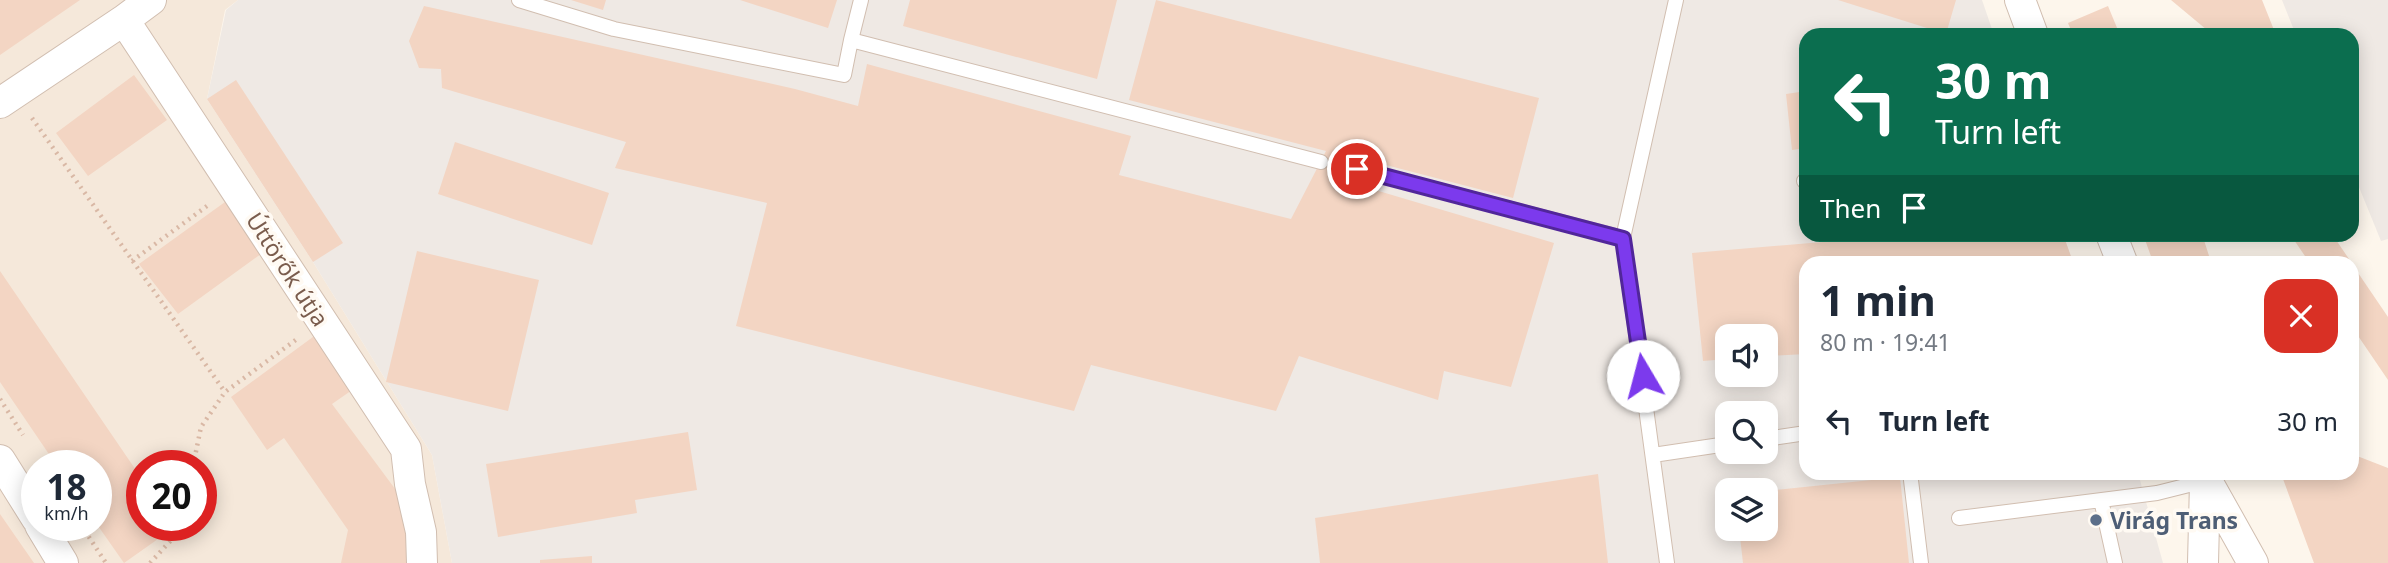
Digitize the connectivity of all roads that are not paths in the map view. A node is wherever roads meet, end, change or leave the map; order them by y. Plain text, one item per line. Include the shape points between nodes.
1 (151, 0) edge
2 (519, 0) edge
3 (861, 0) edge
4 (1676, 0) edge
5 (2020, 0) edge
6 (124, 20) junction
7 (2030, 28) edge
8 (851, 40) junction
9 (0, 103) edge
10 (1321, 162) dead end
11 (1357, 169) dead end
12 (1623, 239) junction
13 (1799, 434) edge
14 (1778, 437) edge
15 (1715, 446) edge
16 (1653, 455) junction
17 (0, 460) edge
18 (1911, 480) edge
19 (2194, 480) edge
20 (2203, 480) edge
21 (2205, 480) edge
22 (21, 493) edge
23 (2101, 500) junction
24 (1959, 518) dead end
25 (50, 541) edge
26 (63, 563) edge
27 (422, 563) edge
28 (1667, 563) edge
29 (1921, 563) edge
30 (2115, 563) edge
31 (2203, 563) edge
32 (2253, 563) edge

1 - 6 street
2 - 8 lane via 614,29 844,75
3 - 8 lane
4 - 12 lane
5 - 7 street
6 - 9 street
6 - 27 street, Úttörők útja via 406,449
8 - 10 lane
11 - 12 lane
12 - 16 lane
13 - 14 lane
15 - 16 lane
16 - 28 lane
17 - 22 street
18 - 29 lane
19 - 23 lane via 2157,493
20 - 31 street
21 - 32 street
23 - 24 lane
23 - 30 lane
25 - 26 street

